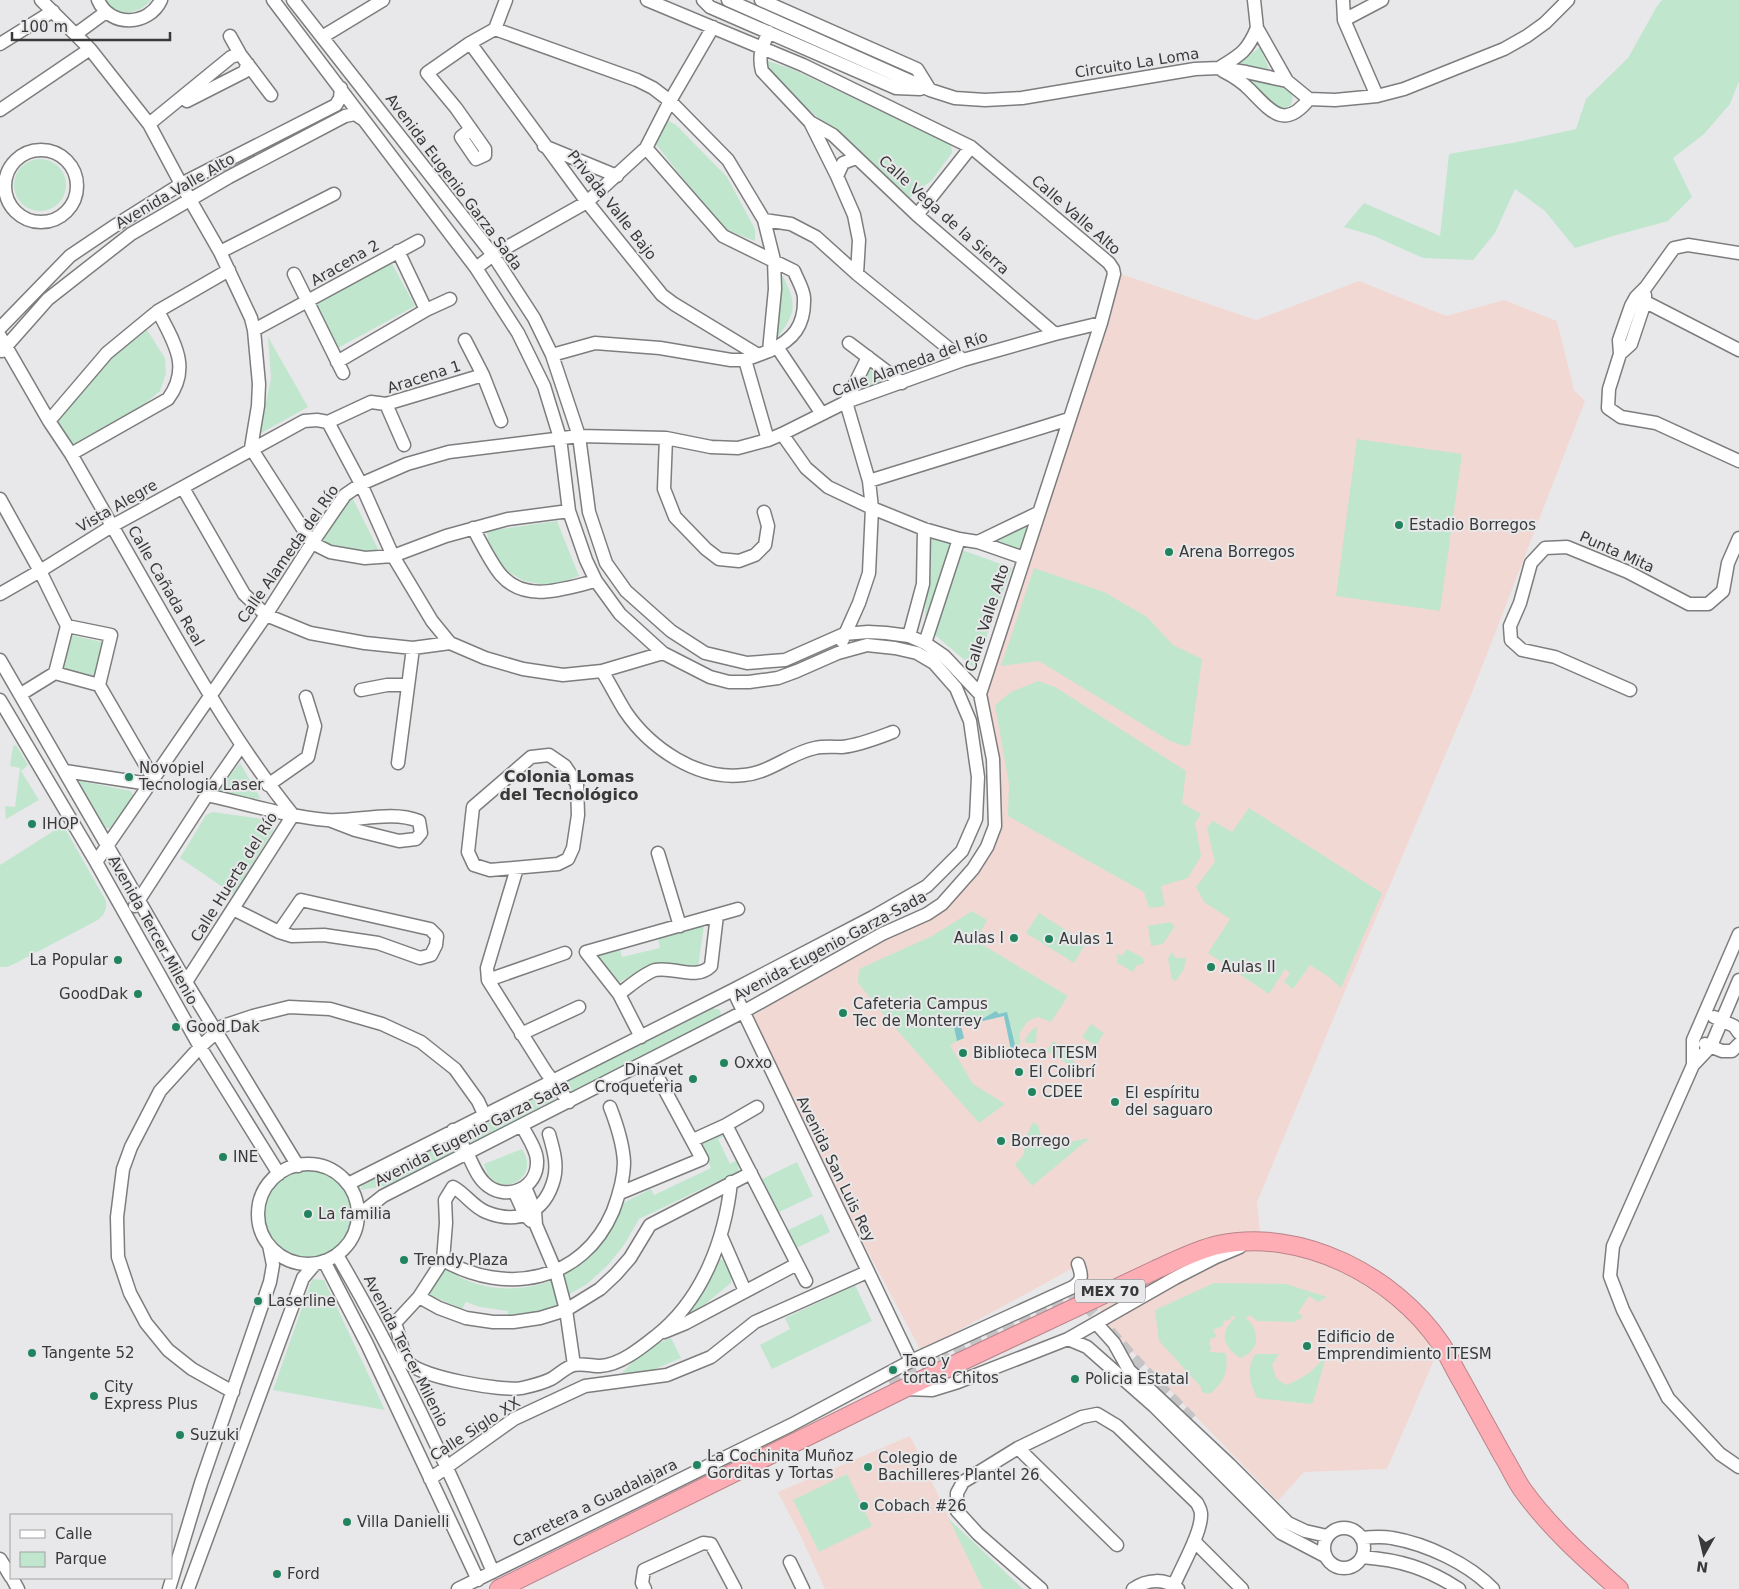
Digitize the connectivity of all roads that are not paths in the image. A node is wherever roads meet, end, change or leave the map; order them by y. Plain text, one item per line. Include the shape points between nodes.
1 (41, 0) edge
2 (98, 0) edge
3 (170, 0) edge
4 (273, 0) edge
5 (293, 0) edge
6 (383, 0) edge
7 (506, 0) edge
8 (647, 0) edge
9 (703, 0) edge
10 (728, 0) edge
11 (761, 0) edge
12 (1254, 0) edge
13 (1342, 0) edge
14 (1382, 0) edge
15 (1568, 0) edge
16 (159, 3) edge
17 (53, 12) junction
18 (106, 12) junction
19 (1344, 20) junction
20 (713, 27) junction
21 (1257, 28) junction
22 (495, 29) junction
23 (769, 32) junction
24 (76, 34) junction
25 (230, 36) dead end
26 (322, 37) junction
27 (470, 43) junction
28 (0, 44) edge
29 (761, 48) junction
30 (90, 49) junction
31 (244, 59) junction
32 (1219, 68) junction
33 (1287, 81) junction
34 (340, 88) junction
35 (930, 90) junction
36 (271, 95) dead end
37 (1377, 96) junction
38 (1309, 99) junction
39 (670, 101) junction
40 (0, 110) edge
41 (166, 111) junction
42 (365, 121) junction
43 (810, 122) junction
44 (148, 124) junction
45 (471, 130) dead end
46 (544, 146) junction
47 (971, 147) junction
48 (646, 148) junction
49 (856, 158) junction
50 (617, 176) junction
51 (837, 176) junction
52 (180, 184) junction
53 (334, 194) dead end
54 (190, 200) junction
55 (587, 202) junction
56 (5, 208) edge
57 (917, 214) junction
58 (764, 220) junction
59 (418, 241) dead end
60 (398, 251) junction
61 (220, 252) junction
62 (1739, 252) edge
63 (493, 255) junction
64 (774, 260) junction
65 (476, 268) junction
66 (229, 270) junction
67 (294, 274) dead end
68 (857, 274) junction
69 (450, 299) dead end
70 (1640, 299) junction
71 (308, 302) junction
72 (426, 310) junction
73 (158, 311) junction
74 (1101, 323) junction
75 (0, 328) edge
76 (254, 330) junction
77 (1055, 334) junction
78 (465, 340) dead end
79 (849, 342) dead end
80 (2, 345) edge
81 (1739, 350) edge
82 (768, 351) junction
83 (552, 355) junction
84 (868, 357) junction
85 (745, 360) junction
86 (964, 360) junction
87 (337, 362) junction
88 (343, 373) dead end
89 (483, 375) junction
90 (902, 383) junction
91 (846, 402) junction
92 (386, 404) junction
93 (822, 414) junction
94 (1069, 419) junction
95 (49, 421) junction
96 (501, 421) dead end
97 (328, 422) junction
98 (782, 434) junction
99 (579, 436) junction
100 (560, 438) junction
101 (666, 438) junction
102 (768, 440) junction
103 (404, 445) dead end
104 (251, 448) junction
105 (71, 454) junction
106 (1739, 461) edge
107 (868, 481) junction
108 (361, 484) junction
109 (183, 488) junction
110 (0, 499) edge
111 (872, 508) junction
112 (569, 511) junction
113 (764, 512) dead end
114 (1038, 513) junction
115 (112, 526) junction
116 (473, 528) junction
117 (924, 529) junction
118 (1739, 538) edge
119 (959, 539) junction
120 (978, 542) junction
121 (312, 543) junction
122 (393, 556) junction
123 (1024, 558) junction
124 (40, 571) junction
125 (596, 581) junction
126 (0, 594) edge
127 (266, 614) junction
128 (67, 626) junction
129 (844, 634) junction
130 (910, 636) junction
131 (450, 643) junction
132 (925, 643) junction
133 (413, 648) junction
134 (663, 653) junction
135 (838, 653) junction
136 (0, 660) edge
137 (602, 671) junction
138 (55, 673) junction
139 (99, 685) junction
140 (408, 685) junction
141 (361, 690) dead end
142 (1630, 690) dead end
143 (21, 694) junction
144 (980, 694) junction
145 (209, 695) junction
146 (306, 697) dead end
147 (0, 700) edge
148 (893, 732) dead end
149 (241, 746) junction
150 (398, 763) dead end
151 (65, 771) junction
152 (151, 781) junction
153 (268, 785) junction
154 (207, 795) junction
155 (293, 815) junction
156 (329, 820) junction
157 (107, 846) junction
158 (658, 853) dead end
159 (96, 862) junction
160 (517, 868) junction
161 (139, 902) junction
162 (233, 909) junction
163 (738, 909) dead end
164 (126, 915) junction
165 (717, 915) junction
166 (873, 917) junction
167 (680, 926) junction
168 (279, 932) junction
169 (882, 934) junction
170 (1739, 934) edge
171 (565, 953) dead end
172 (488, 980) junction
173 (1739, 980) edge
174 (186, 982) junction
175 (733, 990) junction
176 (619, 994) junction
177 (579, 1007) dead end
178 (743, 1012) junction
179 (1705, 1013) junction
180 (1722, 1020) junction
181 (217, 1033) junction
182 (1739, 1033) edge
183 (521, 1034) junction
184 (641, 1036) junction
185 (1693, 1040) junction
186 (1739, 1044) edge
187 (1711, 1046) junction
188 (200, 1047) junction
189 (1693, 1065) junction
190 (552, 1080) junction
191 (660, 1081) dead end
192 (568, 1102) junction
193 (610, 1107) dead end
194 (757, 1107) dead end
195 (484, 1114) junction
196 (726, 1125) junction
197 (522, 1126) junction
198 (453, 1130) junction
199 (549, 1134) dead end
200 (693, 1140) junction
201 (467, 1152) junction
202 (298, 1166) junction
203 (279, 1174) junction
204 (751, 1174) junction
205 (731, 1182) junction
206 (348, 1184) junction
207 (520, 1190) junction
208 (620, 1193) junction
209 (530, 1213) junction
210 (359, 1215) junction
211 (721, 1236) junction
212 (1252, 1242) junction
213 (269, 1245) junction
214 (337, 1255) junction
215 (443, 1260) junction
216 (320, 1263) junction
217 (797, 1264) junction
218 (1078, 1264) dead end
219 (556, 1272) junction
220 (867, 1272) junction
221 (806, 1281) dead end
222 (746, 1291) junction
223 (420, 1297) junction
224 (566, 1310) junction
225 (1096, 1323) junction
226 (657, 1335) junction
227 (383, 1337) junction
228 (1068, 1339) junction
229 (367, 1344) junction
230 (911, 1361) junction
231 (574, 1365) junction
232 (888, 1380) tunnel mouth
233 (861, 1388) junction
234 (905, 1388) junction
235 (232, 1392) junction
236 (1195, 1423) tunnel mouth
237 (1018, 1448) junction
238 (1230, 1465) junction
239 (448, 1466) junction
240 (1739, 1467) edge
241 (430, 1479) junction
242 (1285, 1528) junction
243 (1327, 1536) junction
244 (1361, 1538) junction
245 (1194, 1541) junction
246 (1117, 1545) dead end
247 (1417, 1545) junction
248 (1325, 1556) junction
249 (1362, 1557) junction
250 (0, 1559) edge
251 (790, 1562) dead end
252 (1410, 1564) junction
253 (493, 1572) junction
254 (10, 1574) edge
255 (478, 1580) junction
256 (1176, 1587) edge
257 (169, 1589) edge
258 (188, 1589) edge
259 (458, 1589) edge
260 (499, 1589) edge
261 (645, 1589) edge
262 (735, 1589) edge
263 (803, 1589) edge
264 (1041, 1589) edge
265 (1133, 1589) edge
266 (1242, 1589) edge
267 (1459, 1589) edge
268 (1493, 1589) edge
269 (1619, 1589) edge

1 - 17 street
2 - 18 street
3 - 16 street
4 - 34 street, Avenida Eugenio Garza Sada
5 - 26 street, Avenida Eugenio Garza Sada
6 - 26 street
7 - 22 street
8 - 20 street, Calle Valle Alto
9 - 23 street via 710,7
10 - 35 street, Circuito La Loma
11 - 35 street via 917,69
12 - 21 street
13 - 19 street
14 - 19 street
15 - 37 street via 1545,23 1504,49 1404,89
16 - 18 street via 149,15 139,20 127,21
17 - 24 street
17 - 28 street
18 - 24 street
19 - 37 street
20 - 29 street, Calle Valle Alto
20 - 39 street
21 - 32 street via 1250,45
21 - 33 street
22 - 27 street
22 - 39 street via 637,80
23 - 29 street
23 - 35 street via 896,88
24 - 30 street
25 - 31 street
26 - 63 street, Avenida Eugenio Garza Sada
27 - 45 street via 427,73
27 - 46 street, Privada Valle Bajo
29 - 43 street via 759,60 762,71
29 - 47 street, Calle Valle Alto via 803,65
30 - 40 street
30 - 44 street
31 - 36 street
31 - 41 street via 232,57
31 - 41 street via 244,72
32 - 33 street, Circuito La Loma
32 - 35 street, Circuito La Loma via 1195,69 1022,98 955,98
32 - 38 street via 1241,83 1265,107 1285,116 1300,110
33 - 38 street, Circuito La Loma
34 - 42 street, Avenida Eugenio Garza Sada
34 - 52 street, Avenida Valle Alto via 336,105
37 - 38 street
39 - 48 street
39 - 58 street via 728,160
41 - 44 street
42 - 54 street, Avenida Valle Alto via 354,114 345,116
42 - 65 street, Avenida Eugenio Garza Sada
43 - 49 street, Calle Vega de la Sierra via 833,135
43 - 51 street
44 - 52 street
46 - 50 street
46 - 55 street, Privada Valle Bajo
47 - 57 street
47 - 74 street, Calle Valle Alto via 1109,263 1114,274
48 - 50 street
48 - 64 street via 723,236
49 - 51 street via 843,163
49 - 57 street, Calle Vega de la Sierra
50 - 55 street
51 - 68 street via 854,216 859,240
52 - 54 street
52 - 75 street, Avenida Valle Alto via 70,256
53 - 61 street
54 - 61 street
54 - 80 street, Avenida Valle Alto via 131,234 48,299
55 - 63 street
55 - 82 street, Privada Valle Bajo via 662,295
56 - 56 street via 34,222 61,217 72,206 77,190 72,168 66,160 49,151 26,153 17,158 6,174
57 - 77 street, Calle Vega de la Sierra
58 - 64 street
58 - 68 street via 791,224 816,237
59 - 60 street, Aracena 2
60 - 71 street, Aracena 2
60 - 72 street, Aracena 2
61 - 66 street
62 - 70 street via 1688,245 1674,248
63 - 65 street
63 - 83 street, Avenida Eugenio Garza Sada via 534,318
64 - 82 street via 775,289
64 - 82 street via 794,272 804,297 801,322 792,337
65 - 100 street, Avenida Eugenio Garza Sada via 523,342 544,386
66 - 73 street
66 - 76 street
67 - 71 street, Aracena 2
68 - 86 street
69 - 72 street
70 - 81 street
70 - 106 street via 1631,344 1620,354 1609,390 1608,408 1621,417 1656,423
71 - 76 street, Aracena 2
71 - 87 street, Aracena 2
72 - 87 street
73 - 95 street via 107,353
73 - 105 street via 178,352 180,370 176,388 168,399
74 - 77 street, Calle Alameda del Río
74 - 94 street, Calle Valle Alto
76 - 104 street via 259,384
77 - 86 street, Calle Alameda del Río
78 - 89 street, Aracena 1
79 - 84 street
80 - 95 street, Calle Cañada Real
82 - 85 street
82 - 93 street
83 - 85 street via 595,343
83 - 99 street, Avenida Eugenio Garza Sada
84 - 90 street
84 - 91 street
85 - 102 street
86 - 90 street, Calle Alameda del Río
87 - 88 street, Aracena 2
89 - 92 street, Aracena 1
89 - 96 street, Aracena 1
90 - 91 street, Calle Alameda del Río
91 - 93 street, Calle Alameda del Río
91 - 107 street
92 - 97 street via 371,402
92 - 103 street, Aracena 1
93 - 98 street, Calle Alameda del Río
94 - 107 street
94 - 114 street, Calle Valle Alto
95 - 105 street, Calle Cañada Real
97 - 104 street, Vista Alegre via 304,421
97 - 108 street
98 - 102 street, Calle Alameda del Río
98 - 111 street via 806,468 828,487
99 - 100 street, Calle Alameda del Río
99 - 101 street, Calle Alameda del Río
99 - 129 street, Avenida Eugenio Garza Sada via 589,512 606,563 626,591 671,631 705,653 747,663 785,660
100 - 108 street, Calle Alameda del Río via 449,452 407,464
100 - 112 street, Avenida Eugenio Garza Sada
101 - 102 street, Calle Alameda del Río via 712,447 738,448
101 - 113 street via 664,489 675,517 719,559 739,561 755,555 765,545 768,526
104 - 109 street, Vista Alegre
104 - 121 street
105 - 115 street, Calle Cañada Real
107 - 111 street
108 - 121 street, Calle Alameda del Río via 345,495
108 - 122 street
109 - 115 street, Vista Alegre
109 - 127 street via 244,594
110 - 124 street
111 - 117 street
111 - 129 street via 869,573
112 - 116 street via 508,519
112 - 125 street, Avenida Eugenio Garza Sada
114 - 120 street
114 - 123 street, Calle Valle Alto
115 - 124 street, Vista Alegre
115 - 145 street, Calle Cañada Real
116 - 122 street
116 - 125 street via 501,576 516,586 545,593
117 - 119 street
117 - 130 street via 923,584
118 - 142 street, Punta Mita via 1728,563 1723,592 1708,604 1689,604 1628,572 1566,548 1546,548 1531,564 1510,626 1511,640 1522,650 1555,657
119 - 120 street
119 - 132 street
120 - 123 street
121 - 122 street via 330,552 364,558
121 - 127 street, Calle Alameda del Río
122 - 131 street via 432,621
123 - 144 street, Calle Valle Alto
124 - 126 street, Vista Alegre
124 - 128 street
125 - 134 street, Avenida Eugenio Garza Sada via 620,614
127 - 133 street via 310,633
127 - 145 street, Calle Alameda del Río
128 - 138 street
128 - 139 street via 110,635
129 - 130 street, Avenida Eugenio Garza Sada via 868,632
129 - 135 street
130 - 132 street, Avenida Eugenio Garza Sada
131 - 133 street
131 - 137 street via 523,669 563,675
132 - 144 street, Avenida Eugenio Garza Sada via 944,656
133 - 140 street
134 - 135 street, Avenida Eugenio Garza Sada via 710,677 729,682 778,678
134 - 137 street
135 - 166 street, Avenida Eugenio Garza Sada via 867,645 917,652 934,663 956,688 970,721 978,777 976,820 962,852 927,886
136 - 143 street, Avenida Tercer Milenio
137 - 148 street via 626,712 650,739 677,759 710,772 745,776 816,748 856,745
138 - 139 street
138 - 143 street
139 - 152 street
140 - 141 street
140 - 150 street
143 - 151 street, Avenida Tercer Milenio
144 - 169 street, Avenida Eugenio Garza Sada via 988,727 995,788 995,826 988,847 942,904
145 - 149 street, Calle Cañada Real
145 - 152 street, Calle Alameda del Río
146 - 153 street via 316,726 308,757
147 - 159 street, Avenida Tercer Milenio
149 - 153 street, Calle Cañada Real
149 - 154 street
151 - 152 street
151 - 157 street, Avenida Tercer Milenio
152 - 157 street, Calle Alameda del Río
153 - 155 street, Calle Cañada Real
154 - 155 street
154 - 161 street
155 - 156 street
155 - 162 street, Calle Huerta del Río
156 - 156 street via 406,816 419,821 421,833 416,839 399,841
157 - 159 street, Calle Alameda del Río
157 - 161 street, Avenida Tercer Milenio
158 - 167 street
159 - 164 street, Avenida Tercer Milenio
160 - 160 street via 558,864 568,859 573,848 578,815 577,784 566,766 549,755 531,757 473,808 468,852 474,866 490,870
160 - 172 street via 487,968
161 - 164 street
161 - 174 street, Avenida Tercer Milenio
162 - 168 street
162 - 174 street, Calle Huerta del Río
163 - 165 street
164 - 188 street, Avenida Tercer Milenio
165 - 167 street
165 - 176 street via 712,966 707,971 700,974 665,968 652,971
166 - 169 street
166 - 175 street, Avenida Eugenio Garza Sada
167 - 176 street via 586,952
168 - 168 street via 292,936 324,935 378,943 420,958 430,954 436,945 436,936 430,929 301,900
169 - 178 street, Avenida Eugenio Garza Sada
170 - 179 street
171 - 172 street
172 - 183 street
173 - 180 street
174 - 181 street, Avenida Tercer Milenio
175 - 178 street, Avenida San Luis Rey
175 - 184 street, Avenida Eugenio Garza Sada
176 - 184 street
177 - 183 street
178 - 192 street, Avenida Eugenio Garza Sada
178 - 220 street, Avenida San Luis Rey
179 - 180 street
179 - 185 street
180 - 182 street via 1734,1026
180 - 187 street
181 - 188 street
181 - 195 street via 223,1026 289,1007 330,1009 382,1024 421,1042 455,1069
181 - 202 street, Avenida Tercer Milenio
183 - 190 street
184 - 190 street, Avenida Eugenio Garza Sada
185 - 187 street
185 - 189 street
186 - 187 street via 1732,1050 1722,1051
187 - 189 street
188 - 203 street, Avenida Tercer Milenio
188 - 235 street via 160,1091 130,1147 122,1169 116,1217 118,1257 142,1316 168,1350 192,1369
189 - 240 street via 1613,1246 1610,1276 1668,1398 1720,1454
190 - 192 street
190 - 195 street, Avenida Eugenio Garza Sada
191 - 200 street
192 - 197 street, Avenida Eugenio Garza Sada
193 - 208 street via 620,1134 624,1164
194 - 196 street
195 - 198 street, Avenida Eugenio Garza Sada
196 - 200 street
196 - 204 street
197 - 201 street, Avenida Eugenio Garza Sada
197 - 207 street via 537,1162 534,1173
198 - 201 street
198 - 206 street, Avenida Eugenio Garza Sada
199 - 209 street via 555,1159 554,1178 546,1199
200 - 208 street via 702,1158
201 - 207 street via 486,1185 502,1192
201 - 210 street, Avenida Eugenio Garza Sada via 383,1196
202 - 203 street
202 - 206 street via 326,1167
203 - 213 street via 260,1200 261,1231
204 - 205 street
204 - 217 street
205 - 211 street
205 - 224 street via 650,1225 616,1274 600,1289
206 - 210 street via 356,1198
207 - 209 street
208 - 219 street via 607,1225 585,1252
209 - 215 street via 499,1216 486,1212 453,1187 445,1200
209 - 219 street
210 - 214 street via 352,1238
211 - 222 street
211 - 226 street via 698,1287
212 - 225 street via 1175,1278
212 - 234 highway, MEX 70 via 1219,1245 1197,1252
212 - 269 highway, MEX 70 via 1303,1248 1352,1266 1376,1280 1416,1313 1441,1344 1521,1488 1584,1558
213 - 216 street via 290,1261
213 - 235 street via 273,1265 270,1282
214 - 216 street
214 - 227 street, Avenida Tercer Milenio
215 - 219 street via 481,1276 506,1280
215 - 223 street
216 - 229 street
216 - 258 street via 303,1278
217 - 221 street
217 - 222 street
218 - 230 street, Carretera a Guadalajara via 1082,1276 1073,1287
219 - 224 street
220 - 230 street, Avenida San Luis Rey
220 - 239 street, Calle Siglo XX via 756,1322 711,1357 667,1375 585,1386 514,1419
222 - 226 street
223 - 224 street via 466,1318 492,1322 540,1318
223 - 231 street via 395,1323 408,1362 415,1368 471,1385 520,1388 548,1380
224 - 231 street
225 - 228 street
225 - 238 street via 1114,1343 1129,1370
226 - 231 street via 618,1362 602,1366
227 - 229 street
227 - 239 street, Avenida Tercer Milenio
228 - 234 street via 932,1390
228 - 242 street via 1087,1347
229 - 241 street
230 - 233 street, Carretera a Guadalajara
232 - 233 street
233 - 253 street, Carretera a Guadalajara
234 - 260 highway, MEX 70
235 - 257 street
236 - 238 street via 1222,1450
237 - 245 street via 1082,1417 1097,1414 1118,1426 1197,1503 1202,1512
237 - 246 street
237 - 264 street via 962,1482 957,1493 956,1511
238 - 242 street
239 - 241 street, Calle Siglo XX
239 - 253 street, Avenida Tercer Milenio
241 - 255 street
242 - 243 street
242 - 248 street via 1300,1544
243 - 244 street via 1345,1528
243 - 248 street
244 - 247 street via 1392,1538
244 - 249 street
245 - 256 street
245 - 266 street
247 - 252 street
247 - 268 street via 1468,1568
248 - 249 street via 1340,1568 1353,1566
249 - 252 street
250 - 254 street
251 - 263 street
252 - 267 street
253 - 255 street, Carretera a Guadalajara
255 - 259 street, Carretera a Guadalajara
256 - 265 street via 1162,1581 1150,1581
261 - 262 street via 642,1583 644,1570 704,1543 711,1544

